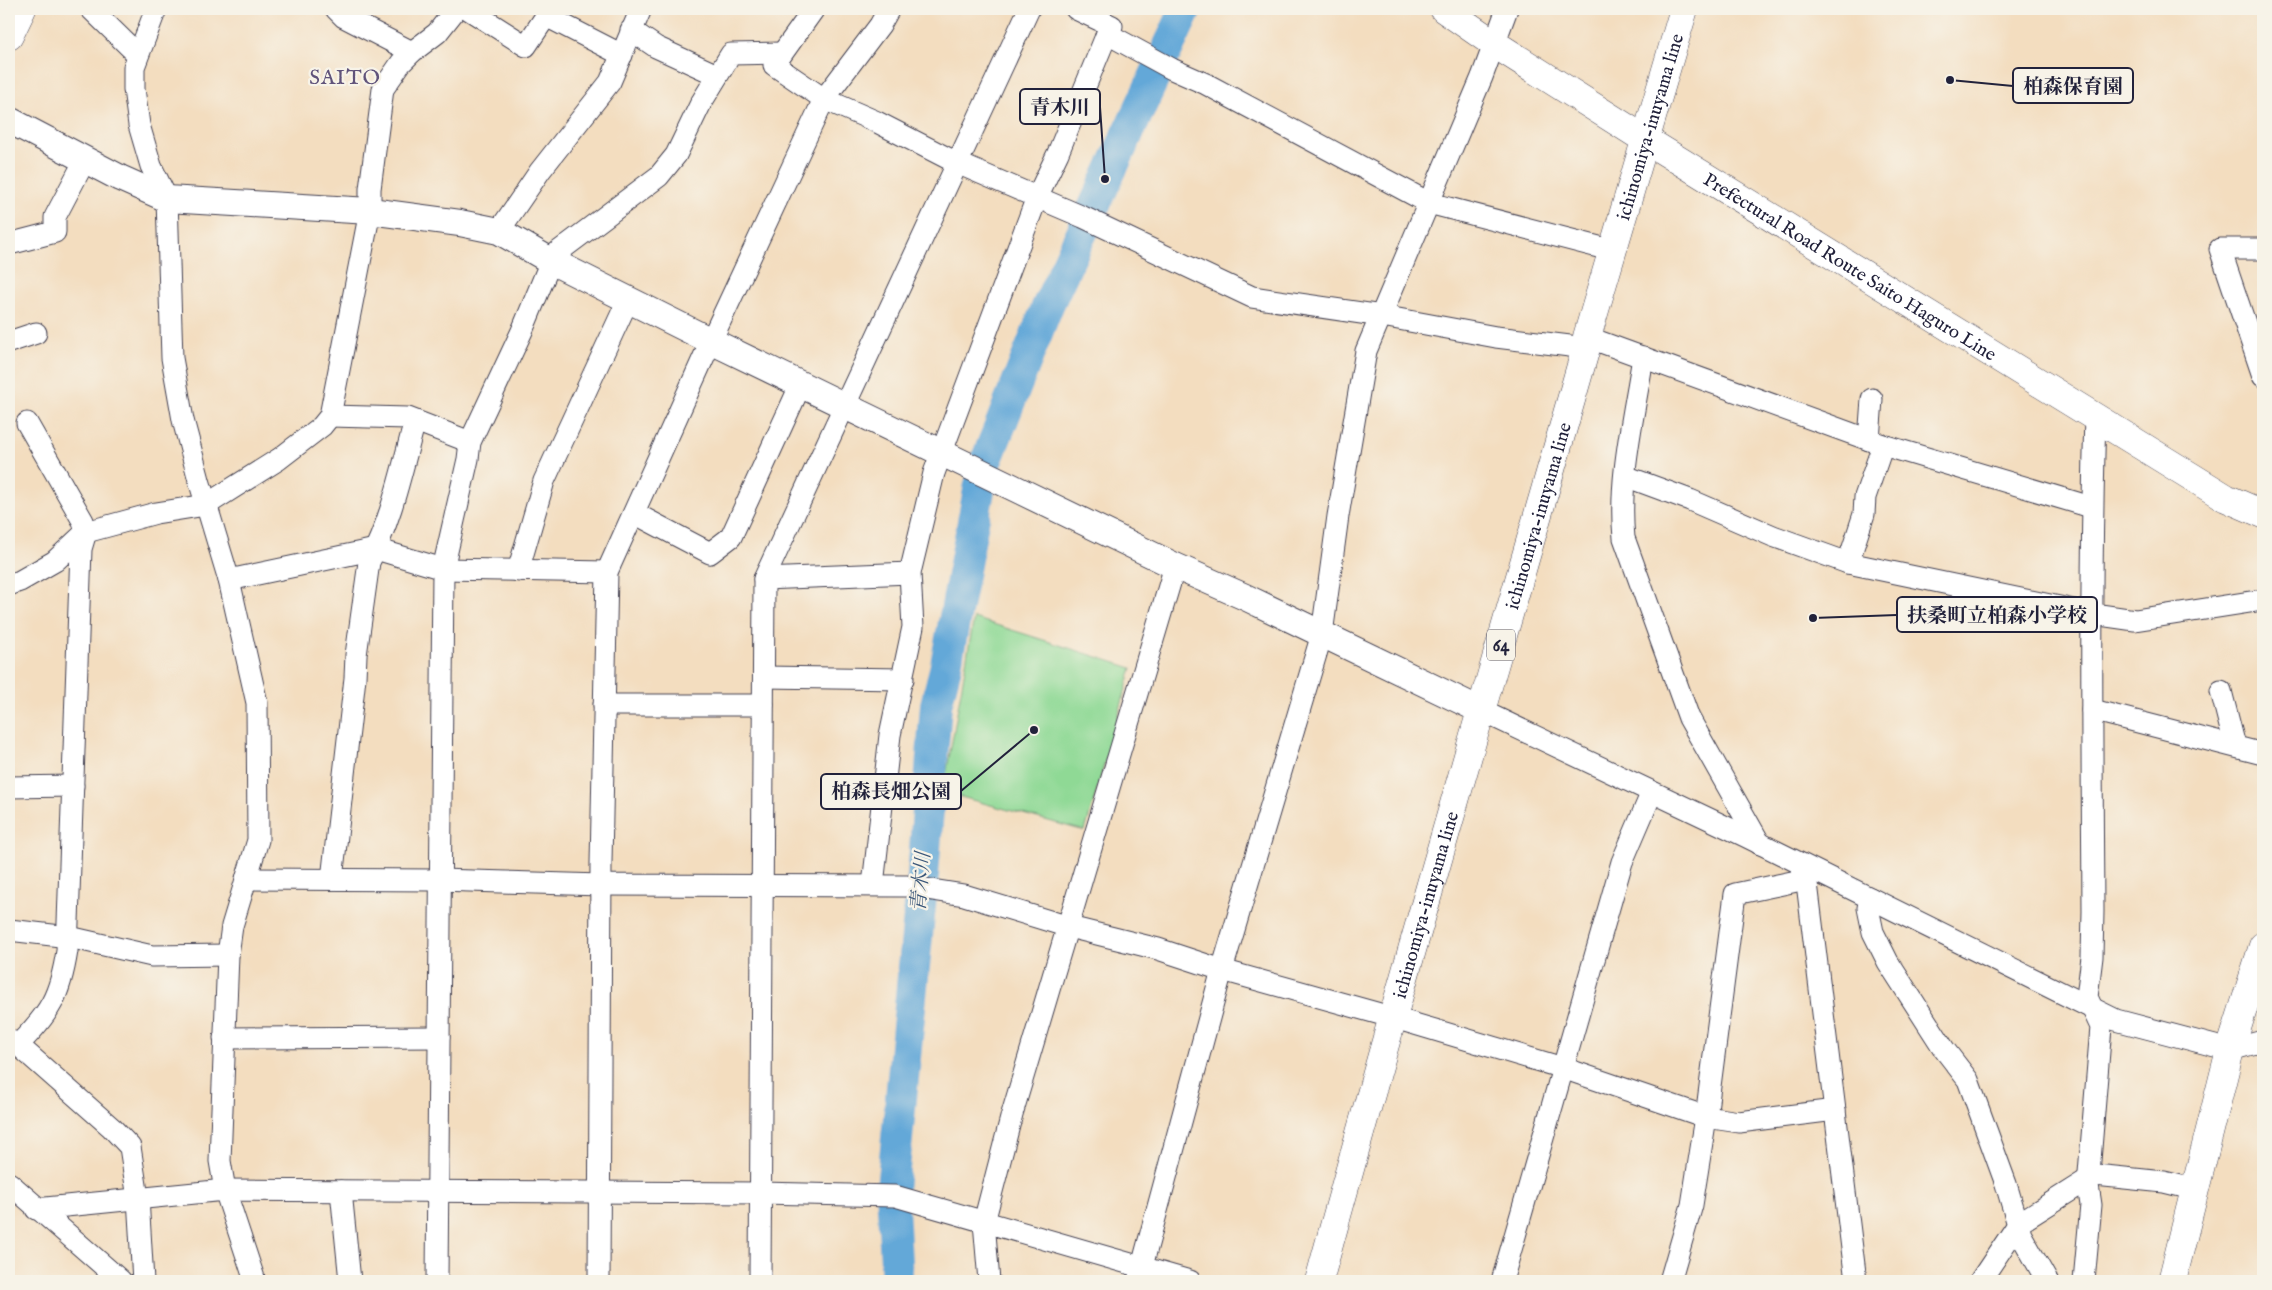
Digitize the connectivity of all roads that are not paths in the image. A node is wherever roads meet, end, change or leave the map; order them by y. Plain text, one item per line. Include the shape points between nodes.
1 (22, 9) edge
2 (91, 9) edge
3 (156, 9) edge
4 (336, 9) edge
5 (456, 9) edge
6 (468, 9) edge
7 (640, 9) edge
8 (814, 9) edge
9 (890, 9) edge
10 (1029, 9) edge
11 (1076, 9) edge
12 (1444, 9) edge
13 (1507, 9) edge
14 (1684, 9) edge
15 (1113, 24) edge
16 (631, 30) junction
17 (9, 36) edge
18 (1493, 44) junction
19 (412, 52) junction
20 (782, 53) junction
21 (137, 54) junction
22 (622, 54) junction
23 (717, 75) junction
24 (824, 99) junction
25 (9, 120) edge
26 (1646, 140) junction
27 (85, 160) junction
28 (957, 163) junction
29 (1037, 197) junction
30 (167, 199) junction
31 (1428, 203) junction
32 (370, 210) junction
33 (499, 231) junction
34 (9, 244) edge
35 (2263, 249) edge
36 (1614, 251) junction
37 (551, 261) junction
38 (628, 300) junction
39 (1382, 316) junction
40 (36, 333) dead end
41 (711, 341) junction
42 (9, 342) edge
43 (1587, 343) junction
44 (1643, 356) junction
45 (2263, 376) edge
46 (801, 384) junction
47 (1872, 399) dead end
48 (843, 405) junction
49 (330, 416) junction
50 (2095, 417) junction
51 (415, 421) junction
52 (27, 423) dead end
53 (470, 442) junction
54 (1876, 442) junction
55 (942, 452) junction
56 (1625, 476) junction
57 (206, 505) junction
58 (2092, 507) junction
59 (634, 512) junction
60 (2263, 514) edge
61 (86, 532) junction
62 (376, 549) junction
63 (1848, 563) junction
64 (1175, 566) junction
65 (443, 569) junction
66 (518, 571) junction
67 (607, 572) junction
68 (910, 573) junction
69 (764, 579) junction
70 (229, 580) junction
71 (9, 585) edge
72 (2263, 600) edge
73 (2093, 614) junction
74 (1322, 634) junction
75 (764, 677) junction
76 (903, 679) junction
77 (2221, 691) dead end
78 (604, 705) junction
79 (763, 705) junction
80 (2092, 710) junction
81 (1482, 711) junction
82 (2235, 746) junction
83 (2263, 754) edge
84 (74, 786) junction
85 (9, 787) edge
86 (1652, 792) junction
87 (1760, 844) junction
88 (1806, 873) junction
89 (246, 879) junction
90 (332, 879) junction
91 (439, 880) junction
92 (763, 884) junction
93 (601, 885) junction
94 (873, 885) junction
95 (1870, 898) junction
96 (1069, 927) junction
97 (9, 930) edge
98 (69, 937) junction
99 (2263, 946) edge
100 (228, 955) junction
101 (1222, 970) junction
102 (2095, 1011) junction
103 (1391, 1017) junction
104 (439, 1037) junction
105 (224, 1038) junction
106 (2263, 1041) edge
107 (13, 1042) edge
108 (2230, 1050) junction
109 (1563, 1068) junction
110 (1835, 1110) junction
111 (1706, 1117) junction
112 (2089, 1178) junction
113 (9, 1183) edge
114 (2194, 1189) junction
115 (225, 1190) junction
116 (341, 1191) junction
117 (439, 1192) junction
118 (600, 1192) junction
119 (760, 1193) junction
120 (138, 1198) junction
121 (36, 1209) junction
122 (984, 1222) junction
123 (2019, 1223) junction
124 (1140, 1274) edge
125 (121, 1281) edge
126 (144, 1281) edge
127 (255, 1281) edge
128 (350, 1281) edge
129 (437, 1281) edge
130 (599, 1281) edge
131 (760, 1281) edge
132 (988, 1281) edge
133 (1190, 1281) edge
134 (1318, 1281) edge
135 (1502, 1281) edge
136 (1670, 1281) edge
137 (1856, 1281) edge
138 (1980, 1281) edge
139 (2047, 1281) edge
140 (2084, 1281) edge
141 (2172, 1281) edge

1 - 17 main road
2 - 21 street
3 - 21 street
4 - 19 street via 344,17
5 - 19 street via 437,33
6 - 22 street via 526,46 546,16
7 - 16 street
8 - 20 street
9 - 24 street
10 - 28 street
11 - 15 street
12 - 18 main road, Prefectural Road Route Saito Haguro Line
13 - 18 street
14 - 26 main road, ichinomiya-inuyama line / 64
15 - 29 street
15 - 31 street via 1115,38
16 - 22 street
16 - 23 street via 662,51
18 - 26 main road, Prefectural Road Route Saito Haguro Line
18 - 31 street
19 - 32 street via 382,89
20 - 23 street via 730,54
20 - 24 street via 774,65
21 - 30 street via 134,67 139,125 151,166
22 - 33 street via 606,89 540,171
23 - 37 street via 687,135 660,176 558,252
24 - 28 street
24 - 41 street
25 - 27 street
26 - 36 main road, ichinomiya-inuyama line / 64
26 - 50 main road, Prefectural Road Route Saito Haguro Line
27 - 30 street
27 - 34 street via 55,217 55,232
28 - 29 street
28 - 48 street
29 - 39 street via 1252,297
29 - 55 street
30 - 32 street
30 - 57 street via 172,358
31 - 36 street
31 - 39 street
32 - 33 street via 460,222
32 - 49 street
33 - 37 street
35 - 45 street via 2220,249
36 - 43 main road, ichinomiya-inuyama line / 64
37 - 38 street
37 - 53 street
38 - 41 street
38 - 66 street via 544,481
39 - 43 street via 1496,337
39 - 74 street via 1366,351
40 - 42 street
41 - 46 street
41 - 59 street
43 - 44 street
43 - 81 main road, ichinomiya-inuyama line / 64
44 - 54 street
44 - 56 street
46 - 48 street
46 - 59 street via 731,538 710,553
47 - 54 street
48 - 55 street
48 - 69 street
49 - 51 street
49 - 57 street via 279,460
50 - 58 street
50 - 60 main road, Prefectural Road Route Saito Haguro Line via 2226,498
51 - 53 street
51 - 62 street
52 - 61 street
53 - 65 street
54 - 58 street
54 - 63 street via 1864,514
55 - 64 street
55 - 68 street
56 - 63 street
56 - 87 street via 1624,538 1655,626 1689,718
57 - 61 street via 156,513
57 - 70 street
58 - 73 street
59 - 67 street
61 - 71 street via 55,561
61 - 84 street via 81,550
62 - 65 street
62 - 70 street
62 - 90 street via 369,562 356,655
63 - 73 street
64 - 74 street
64 - 96 street
65 - 66 street
65 - 91 street
66 - 67 street
67 - 78 street
68 - 69 street
68 - 76 street via 913,627
69 - 75 street
70 - 89 street via 257,704 258,840
72 - 73 street via 2135,620
73 - 80 street
74 - 81 street
74 - 101 street
75 - 76 street
75 - 79 street
76 - 94 street via 890,735
77 - 82 street
78 - 79 street
78 - 93 street
79 - 92 street
80 - 82 street
80 - 102 street via 2092,958 2087,997
81 - 86 street
81 - 103 main road, ichinomiya-inuyama line / 64
82 - 83 street
84 - 85 street
84 - 98 street
86 - 87 street
86 - 109 street via 1622,862
87 - 88 street
88 - 95 street
88 - 110 street
88 - 111 street via 1735,894
89 - 90 street
89 - 100 street via 232,926
90 - 91 street
91 - 93 street
91 - 104 street
92 - 93 street
92 - 94 street
92 - 119 street
93 - 118 street
94 - 96 street via 907,886 964,895
95 - 102 street
95 - 123 street via 1868,908 1873,932 1888,962 1968,1080
96 - 101 street via 1158,949
96 - 122 street via 1012,1114
97 - 98 street
98 - 100 street via 152,956
98 - 107 street via 63,976 52,1005 39,1024
99 - 108 main road
100 - 105 street
101 - 103 street
101 - 124 street
102 - 108 street via 2116,1020
102 - 112 street via 2101,1027
103 - 109 street
103 - 134 main road, ichinomiya-inuyama line / 64
104 - 105 street
104 - 117 street
105 - 115 street via 220,1161
106 - 108 street
107 - 120 street via 130,1147
108 - 114 main road
109 - 111 street
109 - 135 street
110 - 111 street via 1739,1122
110 - 137 street
111 - 136 street via 1692,1205
112 - 114 street via 2094,1175 2164,1182
112 - 123 street
112 - 140 street via 2091,1205
113 - 121 street
114 - 141 main road
115 - 116 street
115 - 120 street
115 - 127 street
116 - 117 street
116 - 128 street
117 - 118 street
117 - 129 street
118 - 119 street
118 - 130 street
119 - 122 street via 896,1196
119 - 131 street
120 - 121 street
120 - 126 street
121 - 125 street
122 - 124 street
122 - 132 street
123 - 138 street
123 - 139 street via 2021,1235
124 - 133 street

